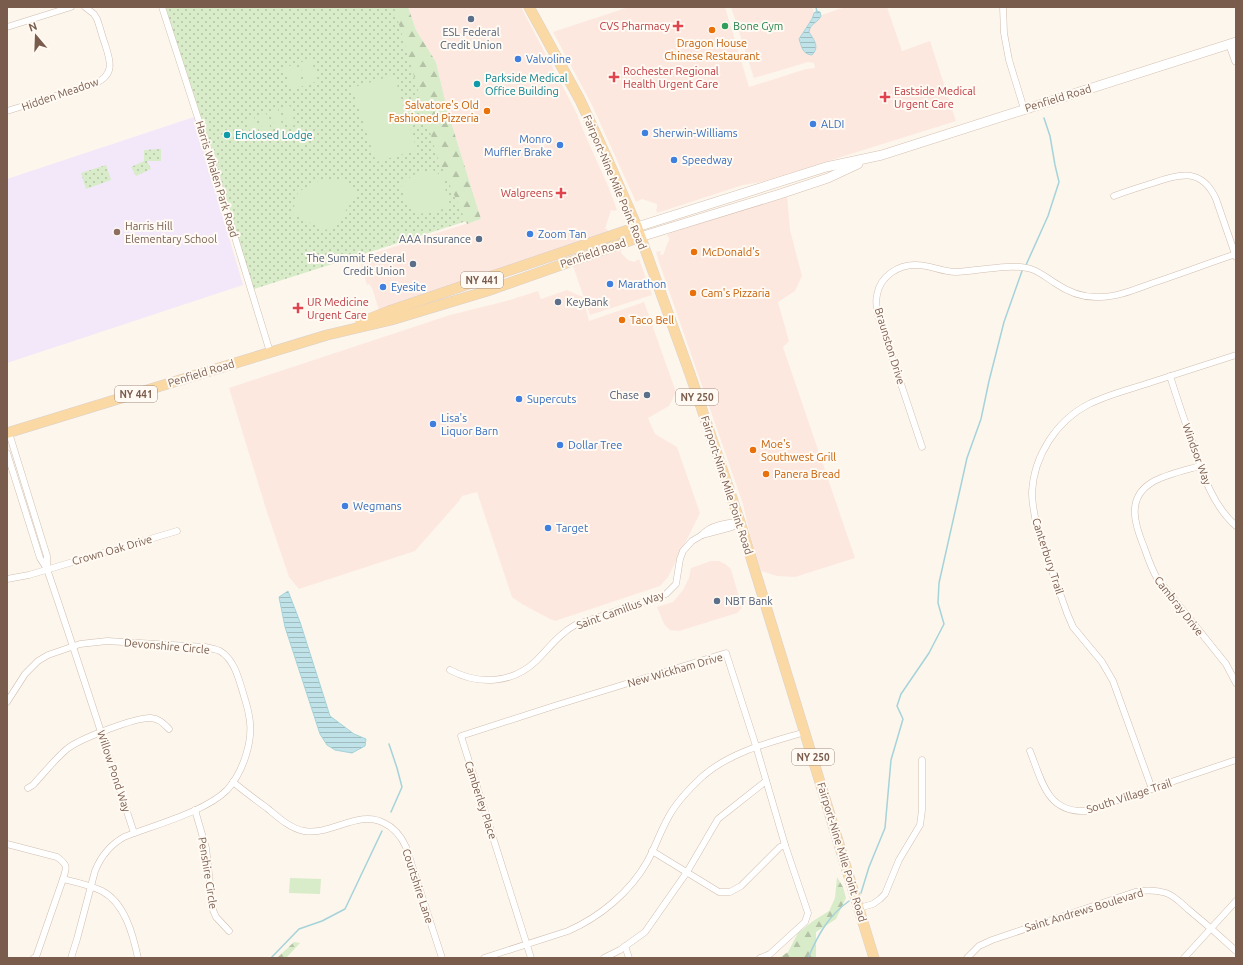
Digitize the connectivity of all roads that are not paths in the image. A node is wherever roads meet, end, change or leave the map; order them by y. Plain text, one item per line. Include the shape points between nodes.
1 (71, 7) edge
2 (85, 7) edge
3 (162, 7) edge
4 (529, 7) edge
5 (1003, 7) edge
6 (7, 27) edge
7 (1233, 43) edge
8 (1236, 61) edge
9 (1024, 109) junction
10 (7, 111) edge
11 (880, 155) junction
12 (1114, 196) dead end
13 (637, 227) junction
14 (640, 237) junction
15 (1236, 255) edge
16 (327, 335) junction
17 (270, 352) junction
18 (1236, 355) edge
19 (1170, 376) junction
20 (8, 433) edge
21 (922, 447) dead end
22 (7, 453) edge
23 (1200, 466) junction
24 (740, 522) junction
25 (1236, 526) edge
26 (177, 531) dead end
27 (47, 569) junction
28 (7, 579) edge
29 (74, 646) junction
30 (450, 670) dead end
31 (1236, 683) edge
32 (7, 702) edge
33 (554, 706) joint
34 (169, 729) dead end
35 (100, 732) junction
36 (805, 732) junction
37 (756, 746) junction
38 (1030, 751) dead end
39 (922, 760) dead end
40 (1236, 760) edge
41 (766, 780) junction
42 (233, 782) junction
43 (28, 788) dead end
44 (1152, 789) junction
45 (195, 810) junction
46 (134, 833) junction
47 (7, 844) edge
48 (785, 845) junction
49 (652, 851) junction
50 (687, 872) junction
51 (63, 879) junction
52 (91, 886) junction
53 (1236, 901) edge
54 (859, 908) junction
55 (1212, 929) junction
56 (229, 931) dead end
57 (526, 945) junction
58 (625, 946) junction
59 (1236, 951) edge
60 (34, 958) edge
61 (71, 958) edge
62 (138, 958) edge
63 (442, 958) edge
64 (484, 958) edge
65 (531, 958) edge
66 (604, 958) edge
67 (629, 958) edge
68 (760, 958) edge
69 (874, 958) edge
70 (967, 958) edge
71 (1184, 958) edge

1 - 6 street
2 - 10 street, Hidden Meadow via 97,19 110,60 110,70 100,82
3 - 17 street, Harris Whalen Park Road
4 - 13 main road, Fairport-Nine Mile Point Road / NY 250 via 580,100
5 - 9 street via 1009,60
7 - 8 street
7 - 9 main road, Penfield Road / NY 441
9 - 11 main road, Penfield Road / NY 441
11 - 13 main road, Penfield Road / NY 441 via 826,167
11 - 14 main road, Penfield Road / NY 441 via 828,178
12 - 15 street via 1180,175 1202,180 1212,190
13 - 14 main road, Fairport-Nine Mile Point Road / NY 250
13 - 16 main road, Penfield Road / NY 441 via 389,311
14 - 16 main road, Penfield Road / NY 441 via 487,292 391,320
14 - 24 main road, Fairport-Nine Mile Point Road / NY 250
15 - 21 street, Braunston Drive via 1136,289 1102,297 1075,293 1038,272 1025,268 955,272 915,264 897,269 881,283 876,303
16 - 17 main road, Penfield Road / NY 441
17 - 20 main road, Penfield Road / NY 441
18 - 19 street, Canterbury Trail
19 - 23 street, Windsor Way
19 - 44 street, Canterbury Trail via 1099,400 1063,423 1050,437 1038,462 1032,492 1038,531 1067,613 1073,627 1102,662 1113,681
20 - 27 street, Willow Pond Way via 47,556
22 - 27 street, Willow Pond Way via 40,558
23 - 25 street, Windsor Way via 1214,497
23 - 31 street, Cambray Drive via 1150,483 1137,500 1136,523 1157,578 1226,664
24 - 30 street, Saint Camillus Way via 692,541 680,559 676,584 666,594 575,625 566,630 523,671 493,680 474,680
24 - 36 main road, Fairport-Nine Mile Point Road / NY 250
26 - 27 street, Crown Oak Drive
27 - 28 street
27 - 29 street, Willow Pond Way
29 - 32 street, Devonshire Circle via 48,655 35,664 25,674
29 - 35 street, Willow Pond Way
29 - 42 street, Devonshire Circle via 107,641 205,646 220,651 235,668 250,715 250,744 242,768
33 - 37 street, New Wickham Drive via 726,653
33 - 57 street, Camberley Place via 461,736
34 - 35 street via 157,719 142,718
35 - 43 street via 67,749
35 - 46 street, Willow Pond Way
36 - 37 street
36 - 54 main road, Fairport-Nine Mile Point Road / NY 250
37 - 41 street, New Wickham Drive
37 - 49 street via 722,762 693,786 669,817
38 - 44 street, South Village Trail via 1049,795 1069,810 1086,811
39 - 54 street via 920,825 899,860 885,894 873,904
40 - 44 street, South Village Trail
41 - 48 street, New Wickham Drive
41 - 50 street via 718,819
42 - 45 street, Devonshire Circle via 226,791
42 - 63 street, Courtshire Lane via 287,824 304,831 327,830 372,818 390,825 401,836 406,847
45 - 46 street, Devonshire Circle
45 - 56 street, Penshire Circle via 206,848 213,910
46 - 52 street via 116,842 106,852 99,862
47 - 51 street via 57,857 64,862 66,868
48 - 50 street via 742,886 730,892 718,892
48 - 68 street, New Wickham Drive via 808,913 805,922 770,954
49 - 50 street
49 - 57 street via 638,876 608,907 578,927
50 - 58 street via 645,932
51 - 52 street
51 - 60 street
52 - 61 street
52 - 62 street via 103,891 119,907 129,928
53 - 55 street
54 - 69 main road, Fairport-Nine Mile Point Road / NY 250
55 - 59 street, Saint Andrews Boulevard
55 - 70 street, Saint Andrews Boulevard via 1170,895 1141,891 992,940 979,946
55 - 71 street
57 - 64 street
57 - 65 street, Camberley Place
58 - 66 street
58 - 67 street

